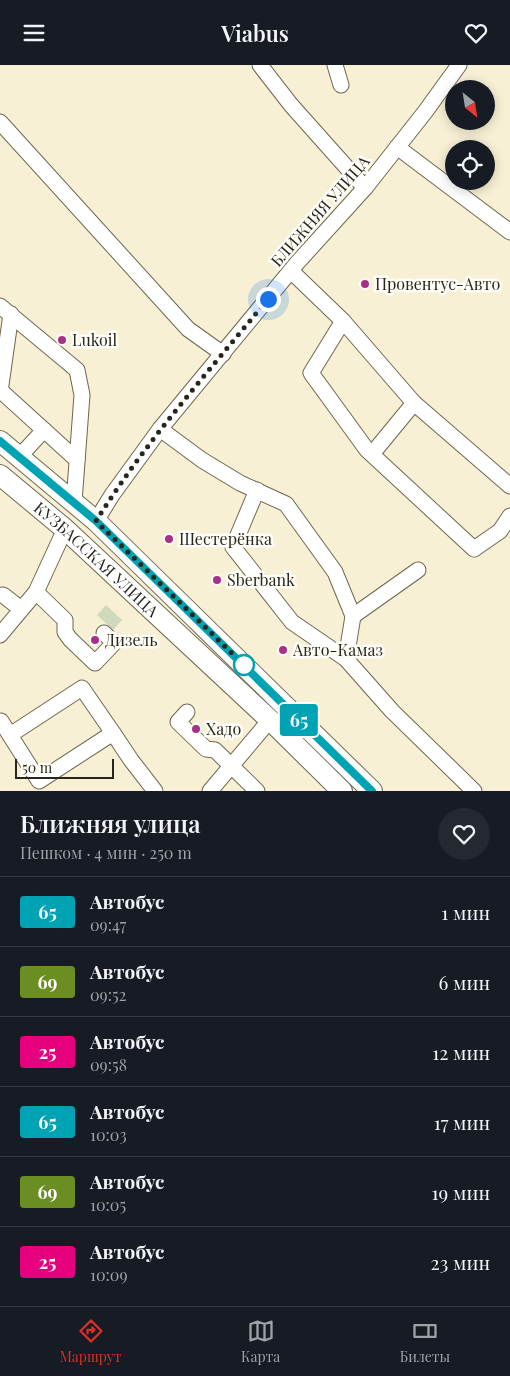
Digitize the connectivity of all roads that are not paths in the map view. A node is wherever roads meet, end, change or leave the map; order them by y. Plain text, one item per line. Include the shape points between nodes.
1 (260, 65) edge
2 (335, 65) edge
3 (459, 65) edge
4 (341, 85) dead end
5 (0, 122) edge
6 (397, 147) junction
7 (365, 187) junction
8 (510, 232) edge
9 (291, 271) junction
10 (5, 310) edge
11 (343, 321) junction
12 (223, 354) junction
13 (0, 391) edge
14 (414, 403) junction
15 (160, 429) junction
16 (44, 430) junction
17 (0, 441) edge
18 (372, 454) junction
19 (20, 457) junction
20 (77, 460) junction
21 (0, 475) edge
22 (510, 486) edge
23 (257, 490) junction
24 (74, 502) junction
25 (510, 516) edge
26 (96, 521) junction
27 (65, 529) junction
28 (418, 570) dead end
29 (36, 592) junction
30 (3, 595) dead end
31 (21, 609) junction
32 (353, 616) junction
33 (104, 633) dead end
34 (0, 635) edge
35 (346, 659) junction
36 (187, 712) dead end
37 (270, 720) junction
38 (1, 721) edge
39 (112, 733) junction
40 (10, 735) junction
41 (232, 766) junction
42 (154, 791) edge
43 (210, 791) edge
44 (257, 791) edge
45 (342, 791) edge
46 (372, 791) edge
47 (474, 791) edge

1 - 7 street via 291,105
2 - 4 street
3 - 6 street, БЛИЖНЯЯ УЛИЦА
5 - 12 street via 188,329
6 - 7 street, БЛИЖНЯЯ УЛИЦА
6 - 8 street
7 - 9 street, БЛИЖНЯЯ УЛИЦА
9 - 11 street
9 - 12 street, БЛИЖНЯЯ УЛИЦА
10 - 13 street
10 - 20 street via 77,371 82,395
11 - 14 street
11 - 18 street via 311,373
12 - 15 street, БЛИЖНЯЯ УЛИЦА
13 - 16 street
14 - 18 street
14 - 22 street
15 - 23 street via 202,460
15 - 26 street, БЛИЖНЯЯ УЛИЦА
16 - 19 street
16 - 20 street
17 - 19 main road, КУЗБАССКАЯ УЛИЦА
18 - 25 street via 474,549 500,531
19 - 24 main road, КУЗБАССКАЯ УЛИЦА
20 - 24 street
21 - 27 main road, КУЗБАССКАЯ УЛИЦА
23 - 32 street via 286,504 335,572
23 - 35 street via 233,547 292,622
24 - 26 main road, КУЗБАССКАЯ УЛИЦА
26 - 46 main road, КУЗБАССКАЯ УЛИЦА
27 - 29 street
27 - 37 main road, КУЗБАССКАЯ УЛИЦА
28 - 32 street
29 - 31 street
29 - 33 street via 65,620 65,632 95,663 114,643
30 - 31 street
31 - 34 street
32 - 35 street
35 - 47 street via 392,711
36 - 41 street via 178,722 206,749 215,750
37 - 41 street
37 - 45 main road, КУЗБАССКАЯ УЛИЦА
38 - 40 street
39 - 40 street via 82,688
39 - 40 street via 40,781
39 - 42 street
41 - 43 street
41 - 44 street

